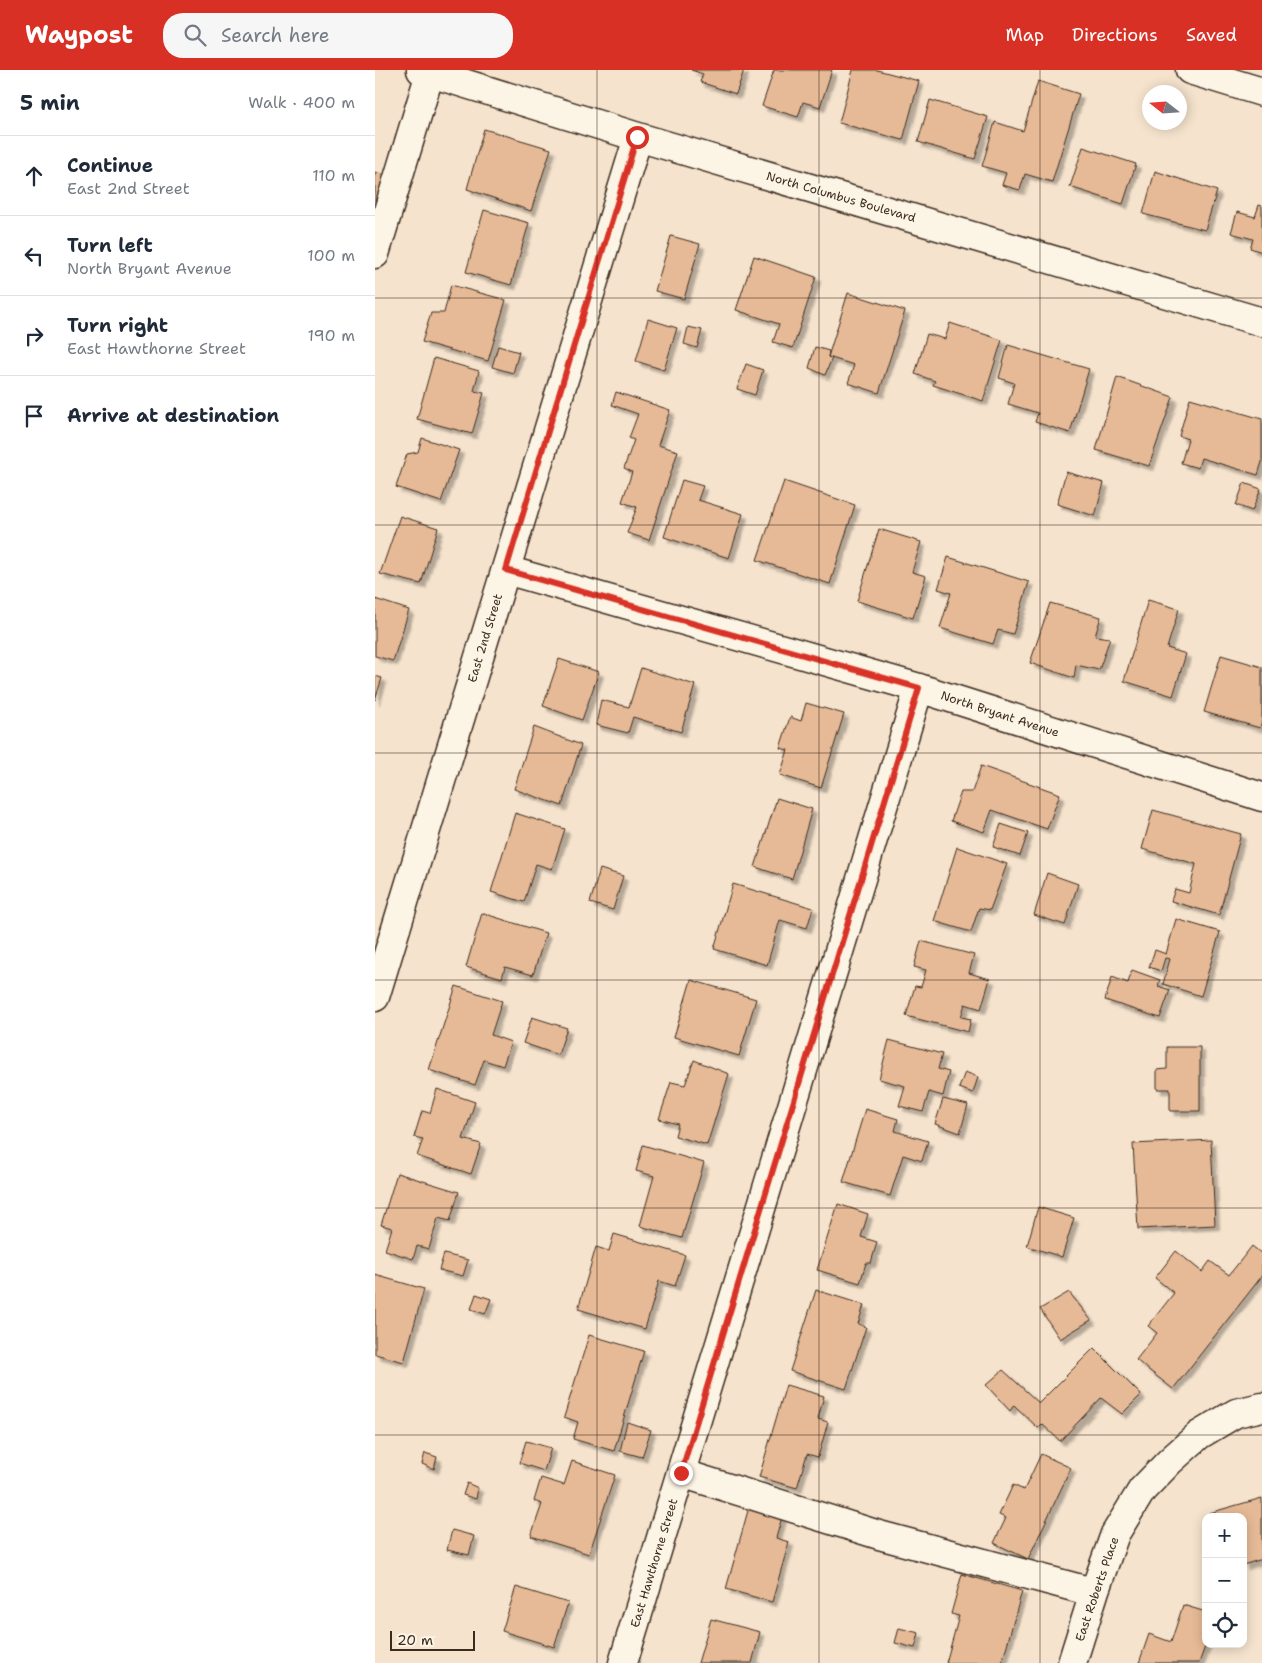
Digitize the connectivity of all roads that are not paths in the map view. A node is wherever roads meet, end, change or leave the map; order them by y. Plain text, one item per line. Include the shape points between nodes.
1 (1190, 70) edge
2 (426, 71) edge
3 (1262, 92) edge
4 (637, 137) junction
5 (375, 254) edge
6 (1262, 322) edge
7 (506, 570) junction
8 (919, 688) junction
9 (1262, 797) edge
10 (382, 948) edge
11 (375, 996) edge
12 (1262, 1407) edge
13 (681, 1473) junction
14 (1095, 1590) junction
15 (623, 1663) edge
16 (1072, 1663) edge

1 - 3 street
2 - 4 street, North Columbus Boulevard
2 - 5 street
4 - 6 street, North Columbus Boulevard
4 - 7 street, East 2nd Street
7 - 8 street, North Bryant Avenue
7 - 10 street, East 2nd Street
8 - 9 street, North Bryant Avenue
8 - 13 street, East Hawthorne Street
10 - 11 street, East 2nd Street
12 - 14 street, East Roberts Place via 1236,1413 1199,1435 1142,1490 1115,1534
13 - 14 street via 879,1535
13 - 15 street, East Hawthorne Street
14 - 16 street, East Roberts Place

